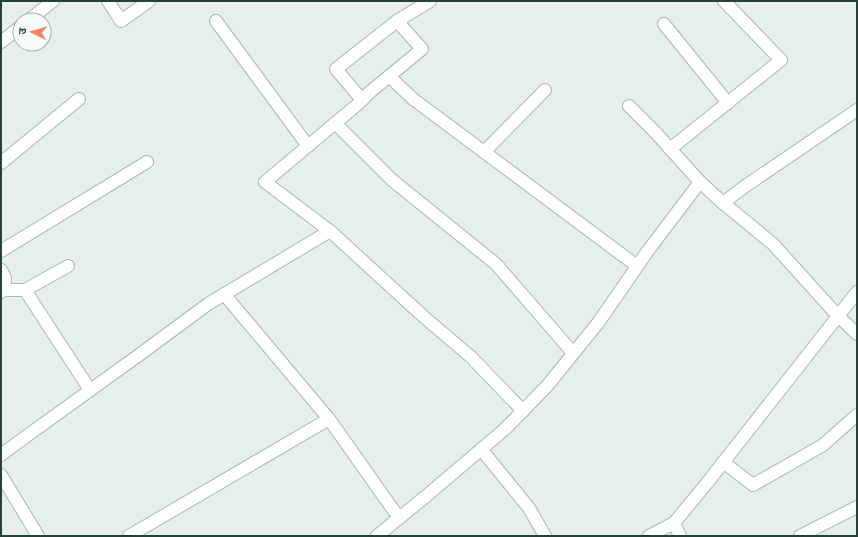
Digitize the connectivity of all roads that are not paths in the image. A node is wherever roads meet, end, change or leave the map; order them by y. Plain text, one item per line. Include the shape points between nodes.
1 (53, 1) edge
2 (108, 1) edge
3 (149, 1) edge
4 (430, 1) edge
5 (724, 1) edge
6 (39, 12) edge
7 (216, 20) dead end
8 (397, 21) junction
9 (664, 24) dead end
10 (12, 33) edge
11 (1, 42) edge
12 (389, 76) junction
13 (545, 90) dead end
14 (79, 99) dead end
15 (362, 100) junction
16 (728, 103) junction
17 (629, 106) dead end
18 (857, 110) edge
19 (335, 123) junction
20 (308, 146) junction
21 (670, 149) junction
22 (484, 152) junction
23 (1, 162) edge
24 (147, 162) dead end
25 (700, 182) junction
26 (723, 203) junction
27 (330, 231) junction
28 (1, 251) edge
29 (68, 266) dead end
30 (637, 266) junction
31 (1, 270) edge
32 (25, 290) junction
33 (3, 291) edge
34 (857, 292) edge
35 (224, 294) junction
36 (838, 316) junction
37 (857, 334) edge
38 (573, 353) junction
39 (90, 390) junction
40 (523, 410) junction
41 (857, 414) edge
42 (329, 419) junction
43 (481, 449) junction
44 (1, 455) edge
45 (723, 462) junction
46 (1, 475) edge
47 (857, 507) edge
48 (399, 518) junction
49 (674, 522) junction
50 (38, 536) edge
51 (129, 536) edge
52 (377, 536) edge
53 (545, 536) edge
54 (649, 536) edge
55 (680, 536) edge
56 (800, 536) edge

1 - 6 street
2 - 3 street via 121,21
4 - 8 street
5 - 16 street via 781,60
7 - 20 street
8 - 12 street via 422,48
8 - 15 street via 336,69
9 - 16 street
10 - 11 street
12 - 15 street
12 - 22 street via 413,99
13 - 22 street
14 - 23 street
15 - 19 street
16 - 21 street
17 - 21 street
18 - 26 street
19 - 20 street
19 - 38 street via 392,180 496,264
20 - 27 street via 266,182
21 - 25 street
22 - 30 street
24 - 28 street
25 - 26 street
25 - 30 street
26 - 36 street via 773,244
27 - 35 street
27 - 40 street via 471,357
29 - 32 street
30 - 38 street via 598,323
31 - 33 street via 5,278
32 - 33 street
32 - 39 street
34 - 36 street
35 - 39 street
35 - 42 street
36 - 37 street
36 - 45 street
38 - 40 street via 547,386
39 - 44 street
40 - 43 street
41 - 45 street via 823,445 753,485
42 - 48 street
42 - 51 street
43 - 48 street
43 - 53 street via 529,508
45 - 49 street
46 - 50 street
47 - 56 street
48 - 52 street
49 - 54 street
49 - 55 street

